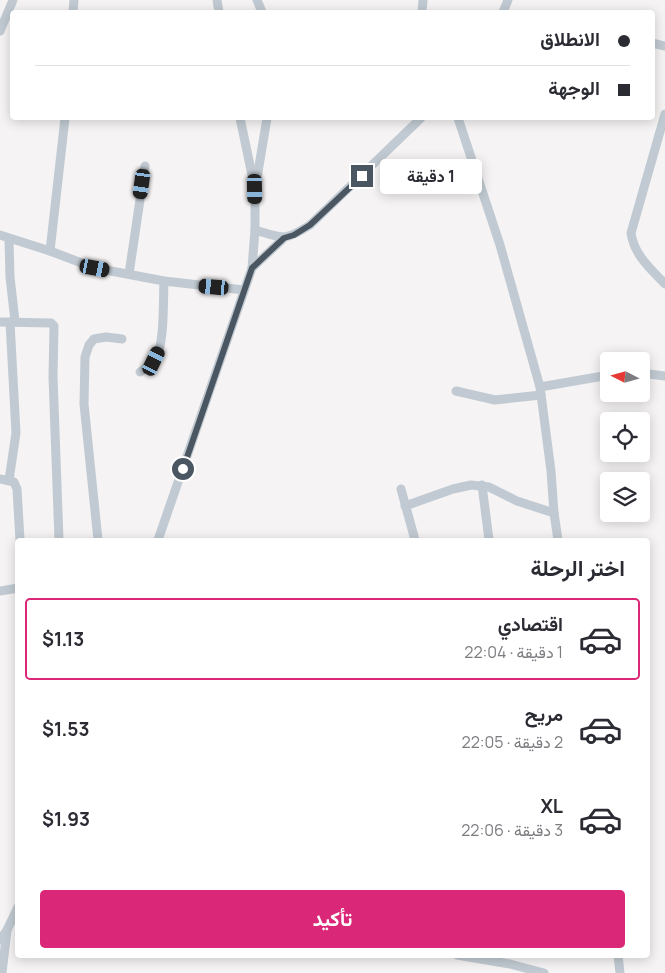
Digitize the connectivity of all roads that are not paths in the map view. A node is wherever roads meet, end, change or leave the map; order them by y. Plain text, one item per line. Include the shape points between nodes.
1 (13, 0) edge
2 (0, 31) edge
3 (665, 114) edge
4 (65, 120) edge
5 (240, 120) edge
6 (267, 120) edge
7 (418, 120) edge
8 (459, 120) edge
9 (145, 166) dead end
10 (255, 189) junction
11 (255, 230) junction
12 (2, 235) edge
13 (284, 238) junction
14 (50, 251) junction
15 (252, 268) junction
16 (129, 274) junction
17 (164, 281) junction
18 (665, 284) edge
19 (244, 290) junction
20 (0, 322) edge
21 (12, 322) junction
22 (122, 339) dead end
23 (140, 372) dead end
24 (650, 374) edge
25 (665, 376) edge
26 (600, 377) edge
27 (456, 391) dead end
28 (540, 391) junction
29 (5, 480) edge
30 (482, 485) junction
31 (401, 489) dead end
32 (405, 506) junction
33 (554, 513) junction
34 (20, 538) edge
35 (59, 538) edge
36 (98, 538) edge
37 (159, 538) edge
38 (414, 538) edge
39 (489, 538) edge
40 (558, 538) edge
41 (15, 588) edge
42 (0, 591) edge
43 (15, 913) edge
44 (7, 930) junction
45 (0, 940) edge
46 (475, 958) edge
47 (618, 958) edge
48 (2, 973) edge
49 (544, 973) edge
50 (620, 973) edge

1 - 2 street
3 - 18 street via 631,233 637,253
4 - 14 street
5 - 10 street
6 - 10 street
7 - 13 street via 310,225
8 - 28 street via 500,245
9 - 16 street
10 - 11 street
11 - 13 street
11 - 15 street
12 - 14 street
12 - 21 street via 10,277
13 - 15 street
14 - 16 street via 95,268
15 - 19 street
16 - 17 street
17 - 19 street
17 - 23 street via 159,352 154,361
19 - 37 street
20 - 21 street
21 - 29 street via 16,433
21 - 35 street via 50,323 54,326
22 - 36 street via 94,338 85,357 84,404
24 - 25 street
26 - 28 street
27 - 28 street via 495,400
28 - 33 street
29 - 34 street via 14,482 17,489
30 - 32 street via 453,489
30 - 33 street
30 - 39 street
31 - 32 street
32 - 38 street
33 - 40 street
41 - 42 street
43 - 44 street
44 - 45 street
44 - 48 street
46 - 49 street
47 - 50 street

